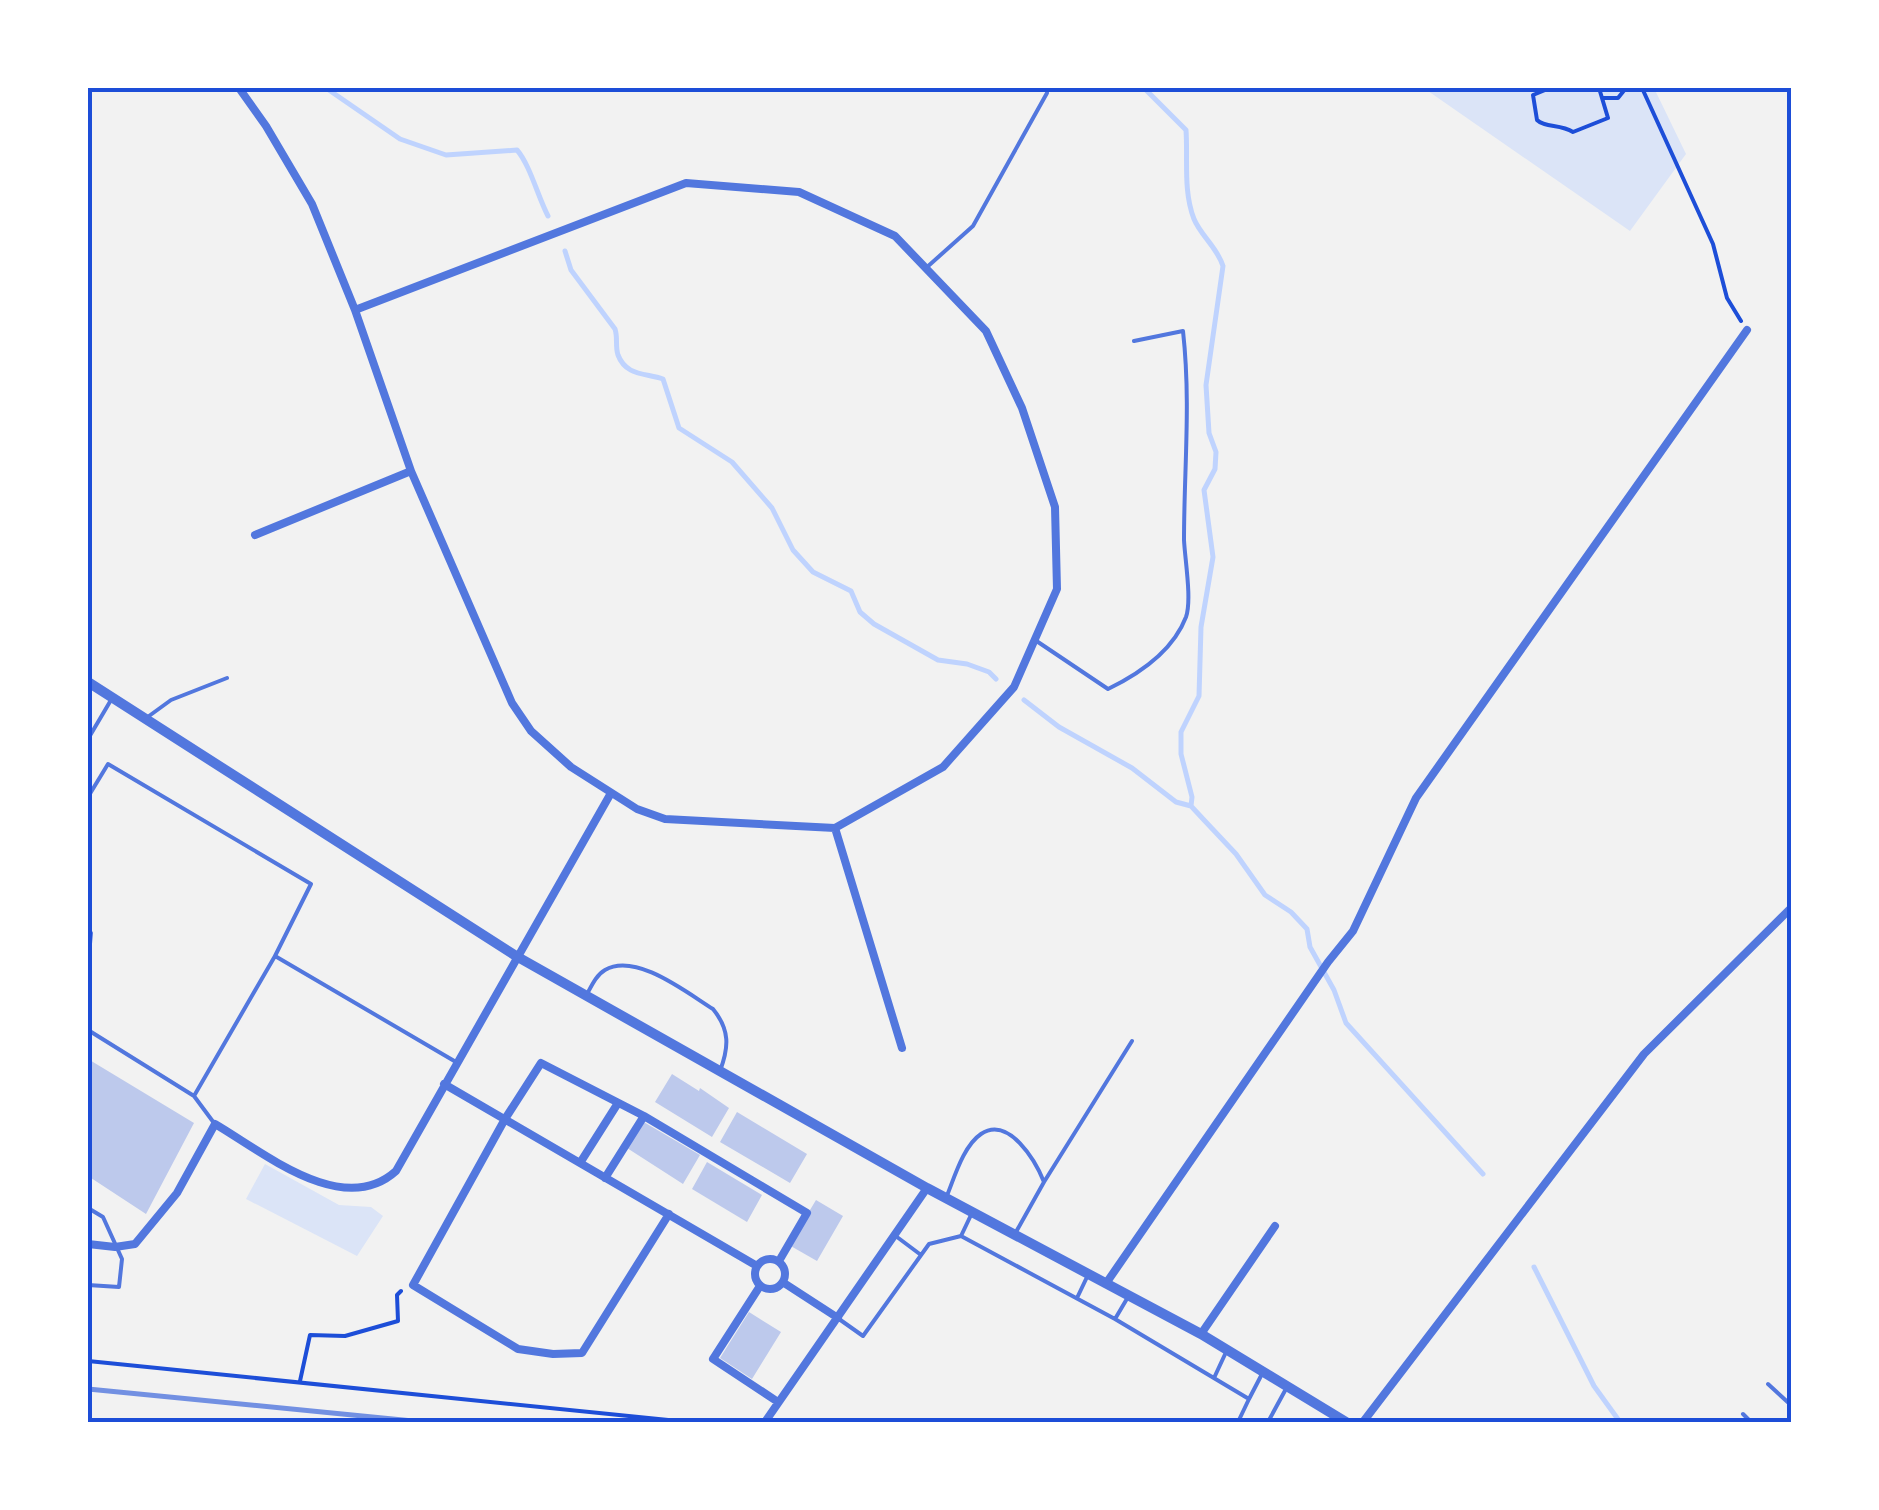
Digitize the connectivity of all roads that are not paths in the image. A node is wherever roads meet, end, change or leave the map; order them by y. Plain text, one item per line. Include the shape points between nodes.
1 (239, 88) edge
2 (1048, 92) dead end
3 (926, 268) junction
4 (354, 310) junction
5 (1746, 330) road end
6 (1134, 341) dead end
7 (411, 472) junction
8 (254, 536) dead end
9 (1035, 640) junction
10 (227, 678) dead end
11 (88, 682) edge
12 (112, 698) junction
13 (145, 719) junction
14 (88, 738) edge
15 (611, 793) junction
16 (88, 797) edge
17 (835, 828) junction
18 (1792, 907) edge
19 (88, 931) edge
20 (274, 956) junction
21 (516, 956) junction
22 (88, 965) edge
23 (586, 996) junction
24 (88, 1030) edge
25 (1132, 1041) dead end
26 (902, 1048) dead end
27 (457, 1062) junction
28 (720, 1071) junction
29 (444, 1084) junction
30 (194, 1096) junction
31 (618, 1103) junction
32 (644, 1116) junction
33 (505, 1118) junction
34 (215, 1124) junction
35 (580, 1162) junction
36 (605, 1178) junction
37 (1044, 1182) junction
38 (927, 1188) junction
39 (946, 1198) junction
40 (88, 1208) edge
41 (973, 1212) junction
42 (669, 1214) junction
43 (1276, 1226) dead end
44 (1015, 1234) junction
45 (894, 1235) junction
46 (961, 1236) junction
47 (88, 1244) edge
48 (115, 1247) junction
49 (921, 1254) junction
50 (778, 1261) junction
51 (757, 1266) junction
52 (1089, 1272) junction
53 (784, 1282) junction
54 (1108, 1282) junction
55 (88, 1285) edge
56 (760, 1286) junction
57 (1129, 1294) junction
58 (1077, 1298) junction
59 (838, 1318) junction
60 (1116, 1318) junction
61 (1201, 1334) junction
62 (1227, 1350) junction
63 (1263, 1372) junction
64 (1214, 1378) junction
65 (1768, 1384) dead end
66 (1287, 1387) junction
67 (1249, 1399) junction
68 (778, 1402) junction
69 (1792, 1406) edge
70 (1744, 1414) dead end
71 (764, 1422) edge
72 (1238, 1422) edge
73 (1268, 1422) edge
74 (1346, 1422) edge
75 (1362, 1422) edge
76 (1751, 1422) edge

1 - 4 street via 312,204
2 - 3 lane via 973,226
3 - 4 street via 896,236 799,192 686,183
3 - 9 street via 986,331 1022,408 1055,507 1057,589
4 - 7 street
5 - 54 street via 1416,798 1353,931
6 - 9 lane via 1183,332 1190,386 1187,614 1168,648 1108,689
7 - 8 street
7 - 15 street via 512,703 571,767
9 - 17 street via 1014,687 943,766
10 - 13 lane via 171,700
11 - 12 street
12 - 13 street
12 - 14 lane
13 - 21 street
15 - 17 street via 665,819
15 - 21 street
16 - 20 lane via 108,764 311,884
17 - 26 street
18 - 75 street via 1644,1054
19 - 22 lane
20 - 27 lane
20 - 30 lane
21 - 23 street
21 - 27 street
23 - 28 street
23 - 28 lane via 607,968 646,969 714,1008 728,1039
24 - 30 lane
25 - 37 lane
27 - 29 street
28 - 38 street
29 - 33 street
29 - 34 street via 396,1172 374,1186 318,1184
30 - 34 lane
31 - 32 street
31 - 33 street via 541,1063
31 - 35 street
32 - 36 street
32 - 50 street via 807,1213
33 - 35 street
33 - 42 street via 412,1286 518,1348 582,1353
34 - 48 street via 152,1228 135,1244
35 - 36 street
36 - 42 street
37 - 39 lane via 1018,1138 992,1131 981,1134 964,1157
37 - 44 lane
38 - 39 street
38 - 45 street
39 - 41 street
40 - 48 lane via 103,1218
41 - 44 street
41 - 46 lane
42 - 51 street
43 - 61 street
44 - 52 street
45 - 49 lane
45 - 59 street
46 - 49 lane via 929,1244
46 - 58 lane
47 - 48 street
48 - 55 lane via 122,1259 119,1287
49 - 59 lane via 863,1336
50 - 51 street
50 - 53 street
51 - 56 street
52 - 54 street
52 - 58 lane
53 - 56 street via 770,1290
53 - 59 street
54 - 57 street
56 - 68 street via 713,1359
57 - 60 lane
57 - 61 street
58 - 60 lane
59 - 68 street
60 - 64 lane
61 - 62 street
62 - 63 street
62 - 64 lane
63 - 66 street
63 - 67 lane
64 - 67 lane
65 - 69 lane
66 - 73 lane
66 - 74 street
67 - 72 lane
68 - 71 street
70 - 76 lane

